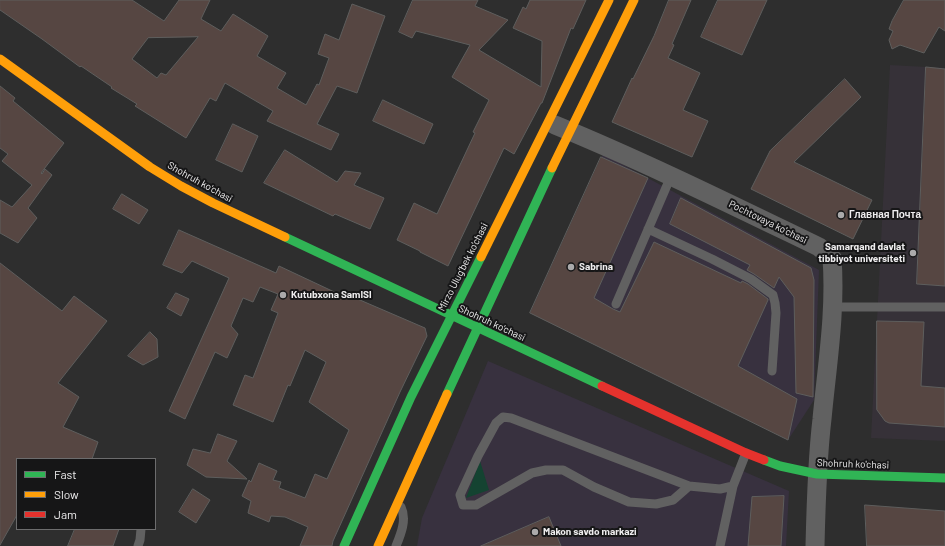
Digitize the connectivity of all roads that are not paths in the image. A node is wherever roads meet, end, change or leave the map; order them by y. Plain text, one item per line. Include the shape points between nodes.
1 (609, 0) edge
2 (634, 0) edge
3 (0, 60) edge
4 (548, 122) junction
5 (570, 131) junction
6 (671, 176) junction
7 (648, 229) junction
8 (616, 304) dead end
9 (833, 307) junction
10 (945, 307) edge
11 (451, 315) junction
12 (477, 328) junction
13 (772, 371) dead end
14 (746, 453) junction
15 (817, 474) junction
16 (945, 478) edge
17 (688, 486) junction
18 (733, 486) junction
19 (398, 502) junction
20 (141, 530) edge
21 (138, 546) edge
22 (344, 546) edge
23 (378, 546) edge
24 (396, 546) edge
25 (720, 546) edge
26 (815, 546) edge

1 - 4 main road, Mirzo Ulug'bek ko'chasi
2 - 5 main road
3 - 11 main road, Shohruh ko'chasi via 150,167 181,186
4 - 5 street, Pochtovaya ko'chasi
4 - 11 main road, Mirzo Ulug'bek ko'chasi
5 - 6 street, Pochtovaya ko'chasi
5 - 12 main road
6 - 7 lane
6 - 9 street, Pochtovaya ko'chasi via 819,246 832,258
7 - 8 lane
7 - 13 lane via 751,279 773,295 776,313
9 - 10 lane
9 - 15 street, Pochtovaya ko'chasi
11 - 12 main road, Shohruh ko'chasi
11 - 22 main road, Mirzo Ulug'bek ko'chasi
12 - 14 main road, Shohruh ko'chasi
12 - 19 main road
14 - 15 main road, Shohruh ko'chasi via 780,466
14 - 18 lane
15 - 16 main road, Shohruh ko'chasi
15 - 26 street, Pochtovaya ko'chasi
17 - 17 lane via 503,417 496,423 460,495 463,505 476,505 532,474 546,470 563,470 629,502 656,504 673,500
17 - 18 lane via 720,489
18 - 25 lane
19 - 23 main road
19 - 24 lane via 403,511 403,525
20 - 21 lane

